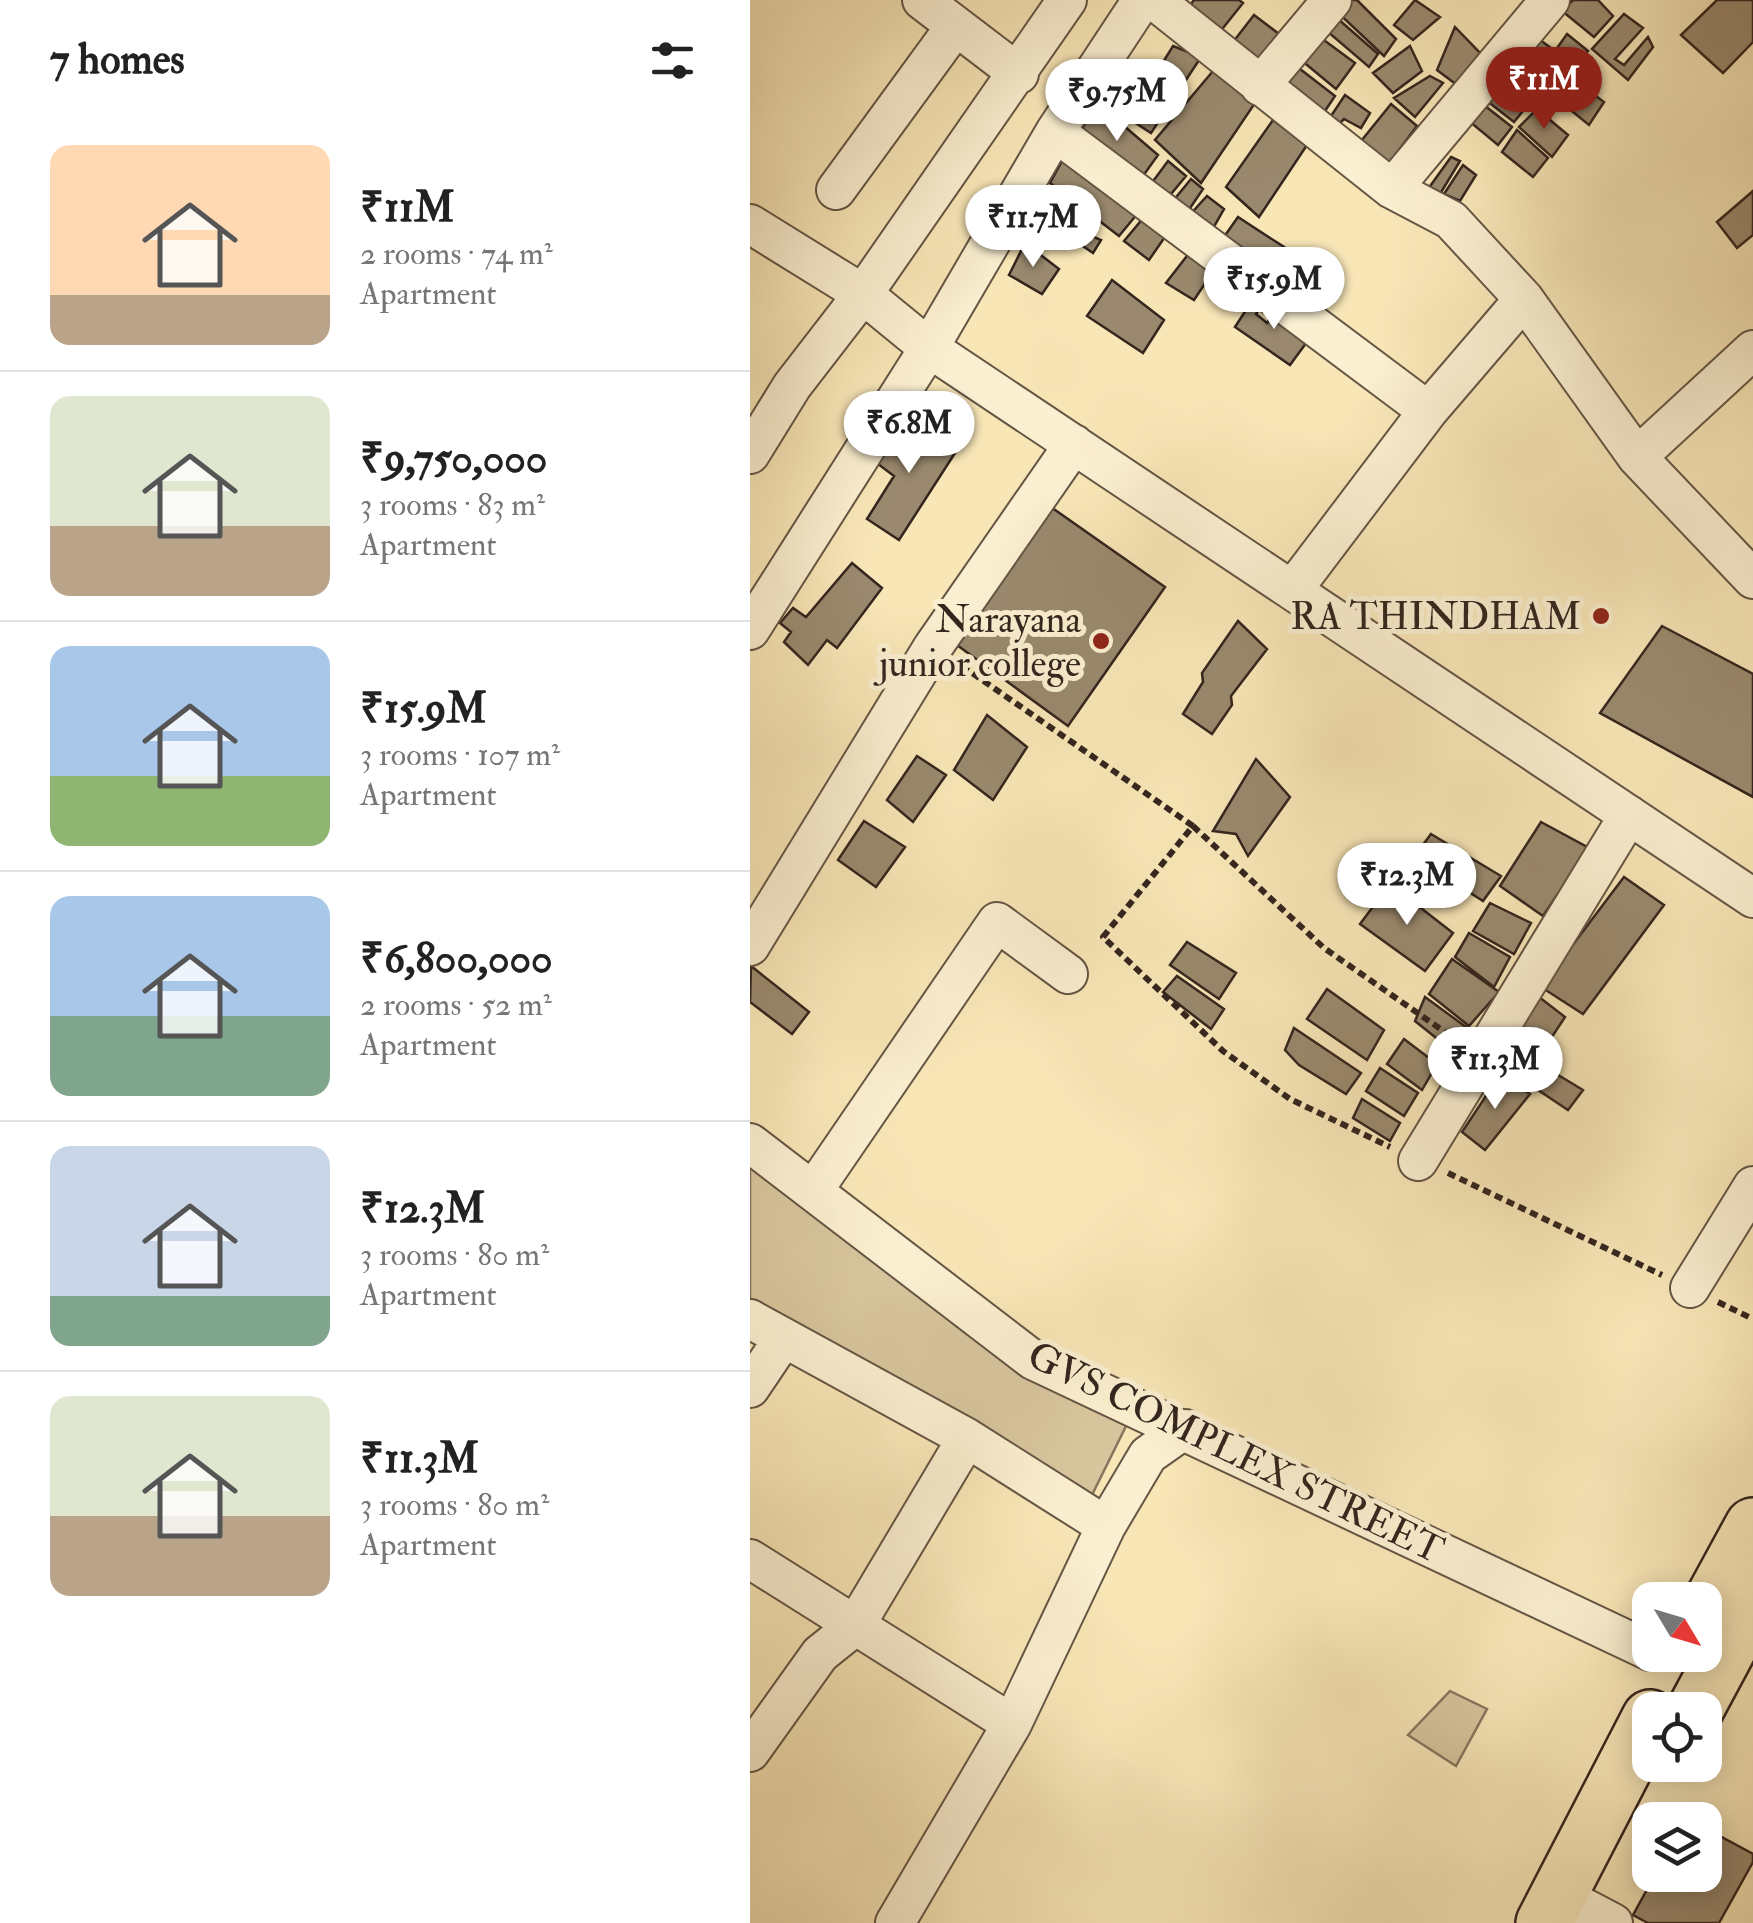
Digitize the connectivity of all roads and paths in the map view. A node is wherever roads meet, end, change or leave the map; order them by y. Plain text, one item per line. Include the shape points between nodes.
1 (922, 0) edge
2 (1142, 0) edge
3 (1154, 0) edge
4 (1332, 0) edge
5 (1550, 0) edge
6 (1062, 2) edge
7 (955, 27) junction
8 (1018, 74) junction
9 (1260, 86) junction
10 (1055, 132) junction
11 (1392, 189) junction
12 (836, 190) dead end
13 (750, 224) edge
14 (863, 294) junction
15 (1524, 299) junction
16 (930, 348) junction
17 (1753, 350) edge
18 (1428, 411) junction
19 (1074, 444) junction
20 (750, 454) edge
21 (1637, 457) junction
22 (1753, 579) edge
23 (1294, 588) junction
24 (750, 630) edge
25 (934, 647) junction
26 (1629, 815) junction
27 (1193, 826) junction
28 (1753, 898) edge
29 (750, 946) edge
30 (1068, 974) dead end
31 (1481, 1057) junction
32 (750, 1142) edge
33 (1418, 1160) junction
34 (1753, 1186) edge
35 (813, 1190) junction
36 (1690, 1288) junction
37 (750, 1319) edge
38 (1753, 1319) edge
39 (783, 1339) junction
40 (750, 1388) edge
41 (1185, 1429) junction
42 (967, 1438) junction
43 (1106, 1526) junction
44 (1753, 1526) edge
45 (750, 1559) edge
46 (1722, 1583) edge
47 (1753, 1602) edge
48 (855, 1626) junction
49 (1669, 1674) edge
50 (1012, 1724) junction
51 (750, 1752) edge
52 (1632, 1767) edge
53 (1656, 1782) edge
54 (1578, 1914) edge
55 (895, 1923) edge

1 - 7 street
2 - 10 street
3 - 9 street
4 - 9 street
5 - 11 street
6 - 8 street
7 - 8 street
7 - 12 street
8 - 14 street
9 - 11 street
10 - 16 street
10 - 18 street
11 - 15 street via 1451,220
13 - 14 street
14 - 16 street
14 - 20 street
15 - 18 street
15 - 21 street
16 - 19 street
16 - 24 street
17 - 21 street
18 - 23 street
19 - 23 street
19 - 25 street
21 - 22 street
23 - 26 street
25 - 27 path
25 - 29 street
26 - 28 street
26 - 31 street
27 - 31 path via 1324,948
27 - 33 path via 1104,937 1224,1051 1290,1099
30 - 35 street via 997,922
31 - 33 street
32 - 35 street, GVS COMPLEX STREET
33 - 36 path
34 - 36 street
35 - 41 street, GVS COMPLEX STREET via 1034,1360
36 - 38 path
37 - 39 street
39 - 40 street
39 - 42 street
41 - 43 street via 1148,1455
41 - 49 street, GVS COMPLEX STREET
42 - 43 street
42 - 48 street
43 - 50 street
44 - 46 main road
45 - 48 street
47 - 49 main road
48 - 50 street
48 - 51 street via 820,1654
50 - 55 street
52 - 54 main road
53 - 54 main road

